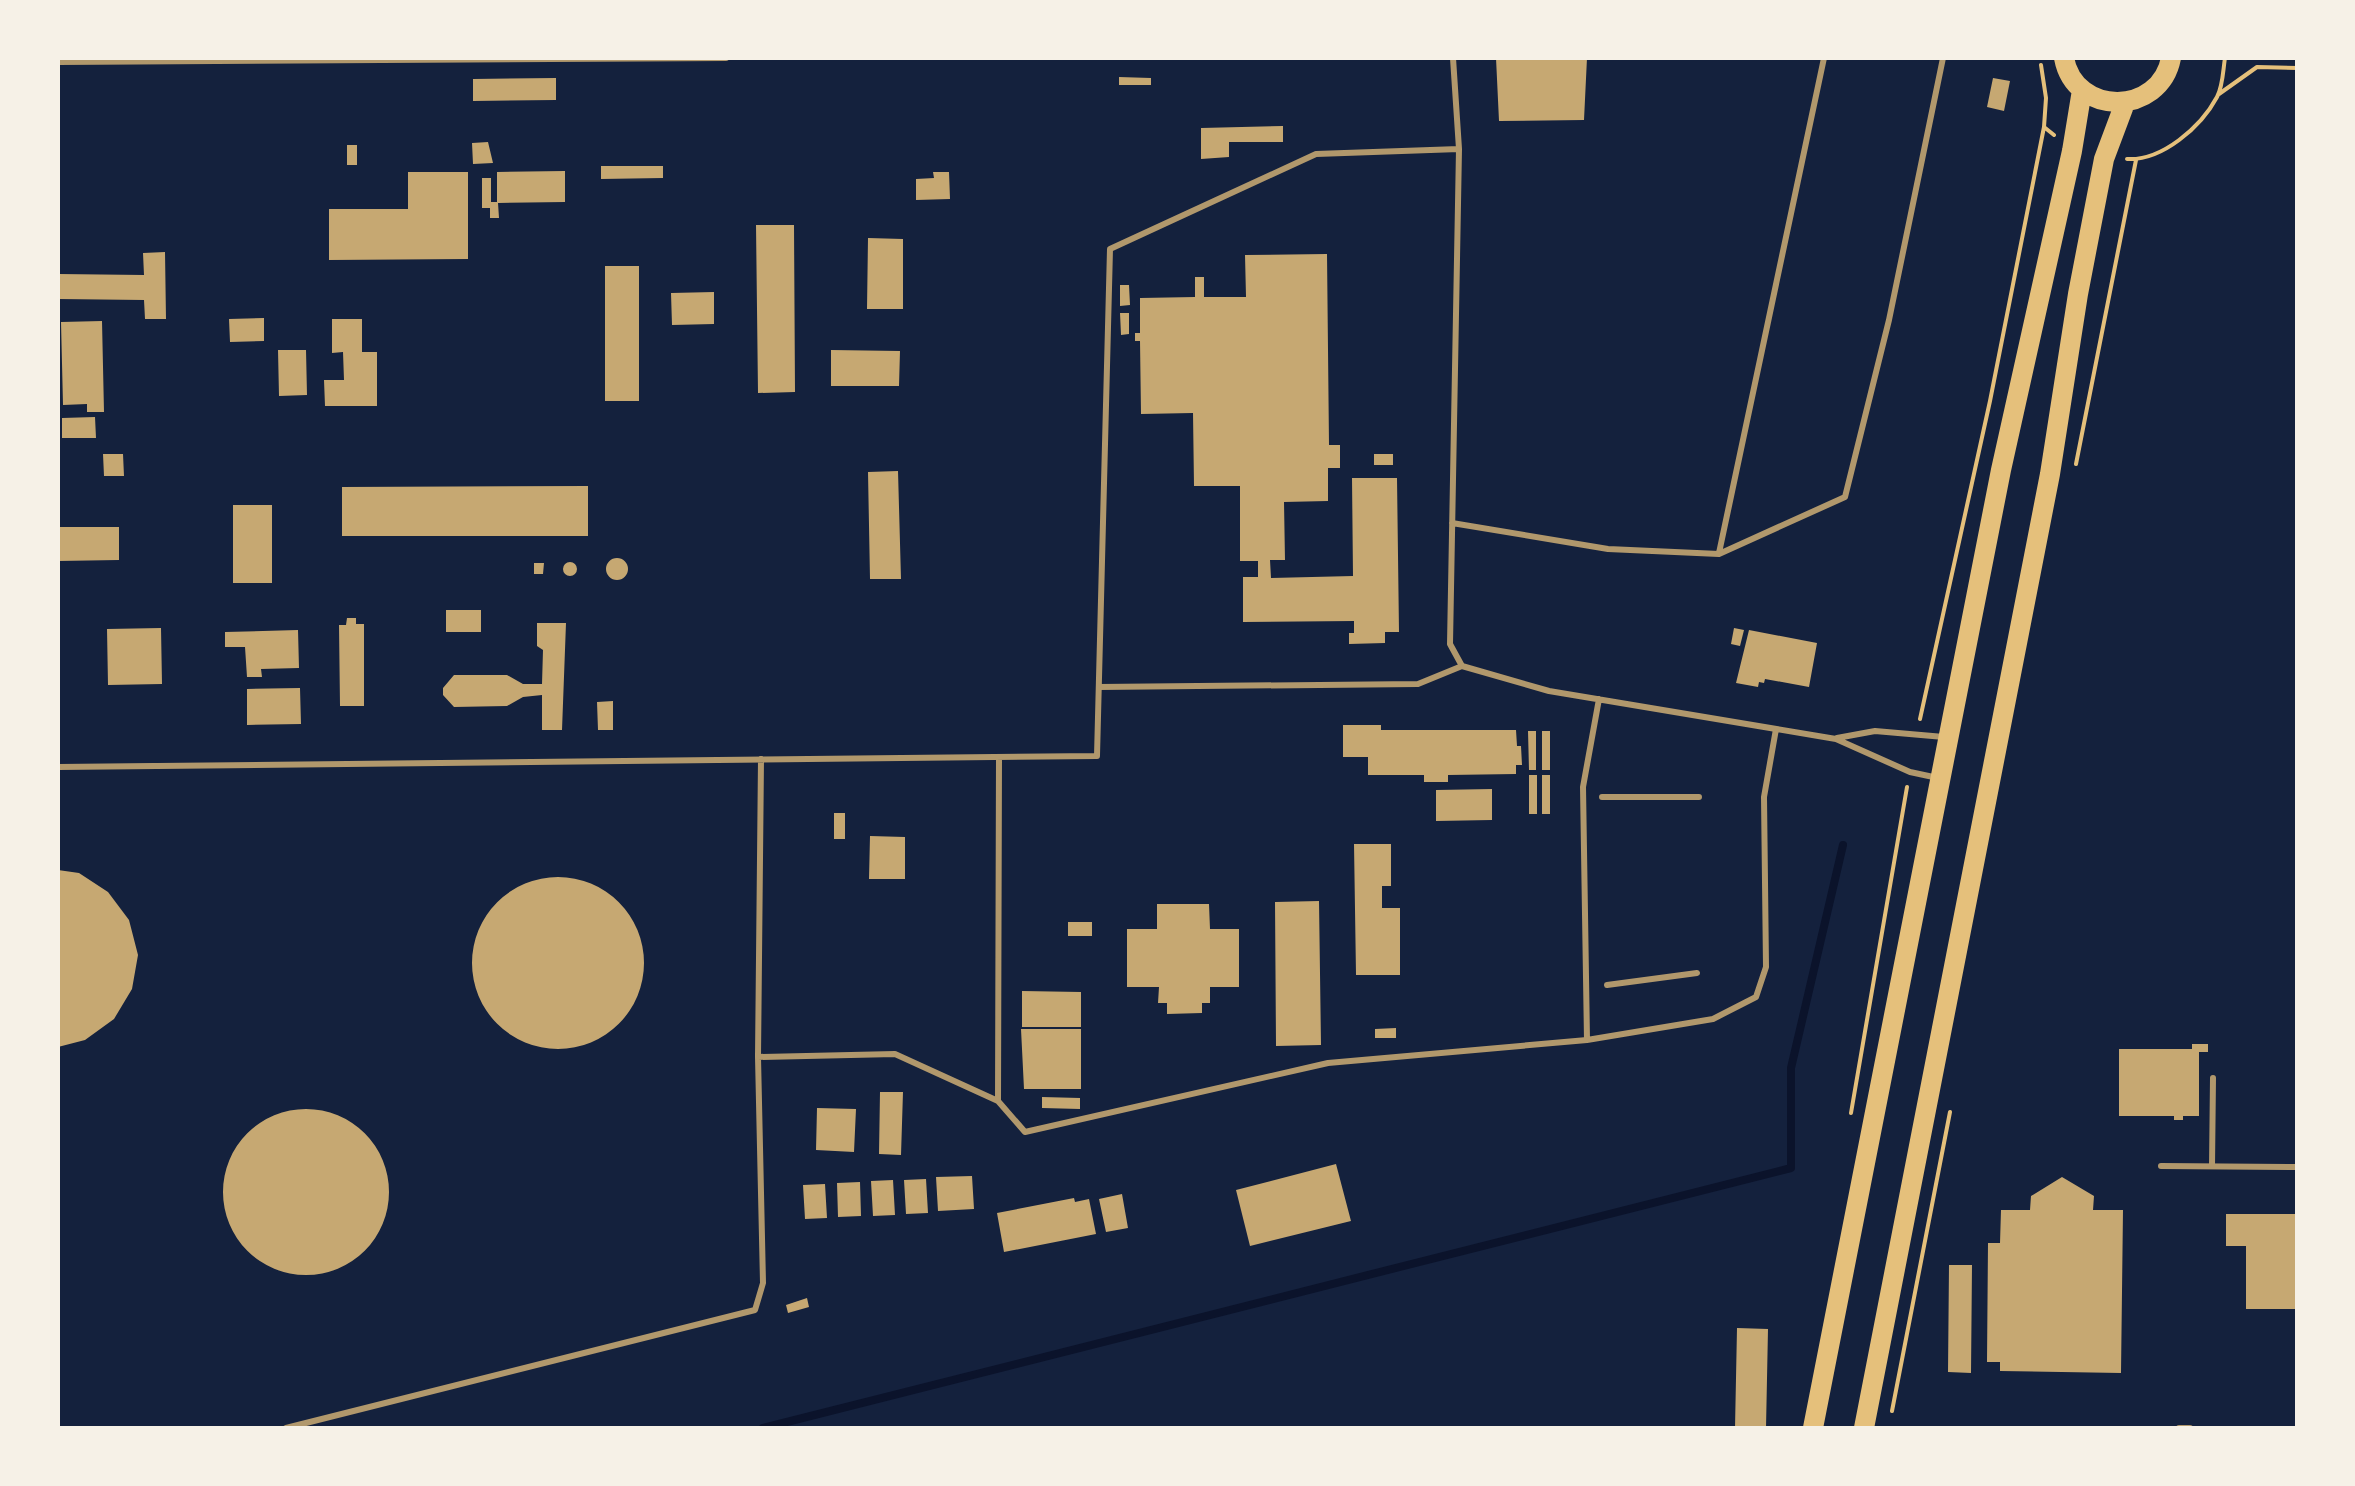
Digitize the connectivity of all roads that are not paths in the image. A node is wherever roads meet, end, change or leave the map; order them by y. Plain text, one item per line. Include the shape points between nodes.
1 (616, 58) edge
2 (726, 58) edge
3 (1453, 58) edge
4 (1824, 58) edge
5 (1943, 58) edge
6 (2064, 58) edge
7 (2171, 58) edge
8 (243, 59) edge
9 (58, 62) edge
10 (2082, 90) junction
11 (2126, 103) junction
12 (1459, 149) junction
13 (1452, 524) junction
14 (1719, 554) junction
15 (1462, 666) junction
16 (1099, 687) junction
17 (1598, 699) junction
18 (1776, 729) junction
19 (1836, 738) junction
20 (1947, 738) junction
21 (999, 757) junction
22 (761, 759) junction
23 (58, 767) edge
24 (1940, 778) junction
25 (1699, 796) dead end
26 (1602, 797) dead end
27 (1697, 972) dead end
28 (1607, 985) dead end
29 (1587, 1040) junction
30 (758, 1057) junction
31 (2213, 1078) dead end
32 (998, 1101) junction
33 (2162, 1166) dead end
34 (2212, 1166) junction
35 (2298, 1167) edge
36 (286, 1428) edge
37 (1813, 1428) edge
38 (1864, 1428) edge
39 (2179, 1428) edge
40 (2190, 1428) edge

1 - 2 lane
1 - 8 lane
3 - 12 lane
4 - 14 lane
5 - 14 lane via 1846,497
6 - 10 main road
7 - 11 main road via 2164,78
8 - 9 lane
10 - 11 main road
10 - 20 main road
11 - 38 main road via 2096,198 2050,474
12 - 13 lane
12 - 16 lane via 1316,154 1110,249
13 - 14 lane via 1608,549
13 - 15 lane via 1450,644
15 - 16 lane via 1418,684
15 - 17 lane
16 - 21 lane via 1097,756
17 - 18 lane
17 - 29 lane via 1583,787
18 - 19 lane
18 - 29 lane via 1764,796 1766,968 1756,997 1713,1019
19 - 20 lane via 1875,731
19 - 24 lane via 1910,772
20 - 24 main road
21 - 22 lane
21 - 32 lane
22 - 23 lane
22 - 30 lane
24 - 37 main road
25 - 26 lane
27 - 28 lane
29 - 32 lane via 1328,1063 1024,1132
30 - 32 lane via 895,1054
30 - 36 lane via 763,1283 755,1310
31 - 34 lane
33 - 34 lane
34 - 35 lane
39 - 40 lane

